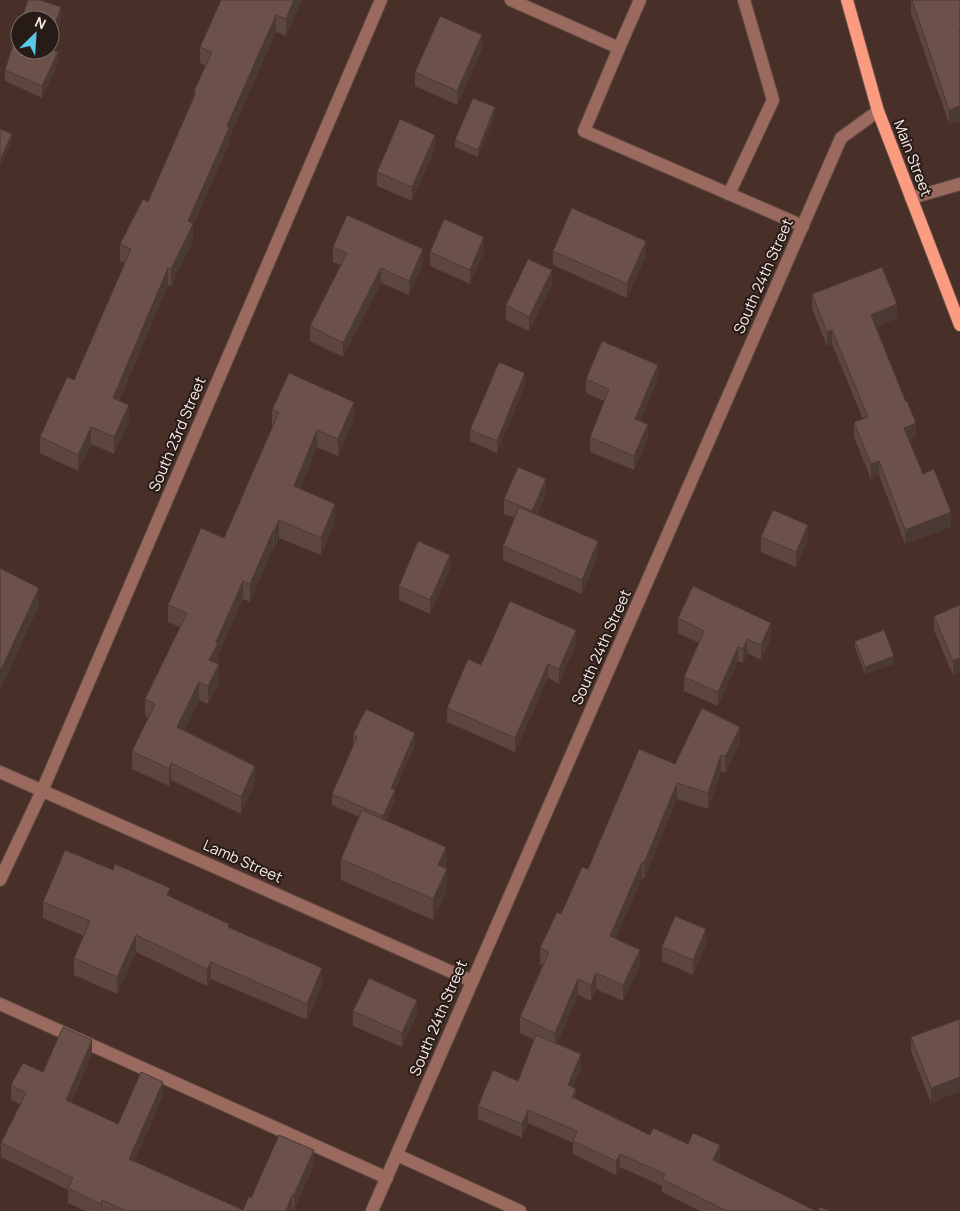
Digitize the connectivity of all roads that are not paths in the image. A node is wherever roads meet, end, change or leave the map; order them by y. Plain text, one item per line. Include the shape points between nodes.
1 (382, 0) edge
2 (511, 0) edge
3 (640, 0) edge
4 (744, 0) edge
5 (847, 0) edge
6 (619, 48) junction
7 (878, 111) junction
8 (960, 184) edge
9 (729, 194) junction
10 (911, 198) junction
11 (803, 226) junction
12 (960, 325) edge
13 (0, 772) edge
14 (42, 791) junction
15 (0, 880) edge
16 (472, 981) junction
17 (0, 1004) edge
18 (397, 1155) junction
19 (387, 1178) junction
20 (372, 1211) edge
21 (520, 1211) edge

1 - 14 street, South 23rd Street
2 - 6 street
3 - 6 street
4 - 9 street via 773,100
5 - 7 main road, Main Street
6 - 9 street via 584,131
7 - 10 main road, Main Street
7 - 11 street, South 24th Street via 841,138
8 - 10 street
9 - 11 street
10 - 12 main road, Main Street
11 - 16 street, South 24th Street
13 - 14 street, Lamb Street
14 - 15 street, South 23rd Street
14 - 16 street, Lamb Street
16 - 18 street, South 24th Street
17 - 19 street
18 - 19 street, South 24th Street
18 - 21 street
19 - 20 street, South 24th Street

